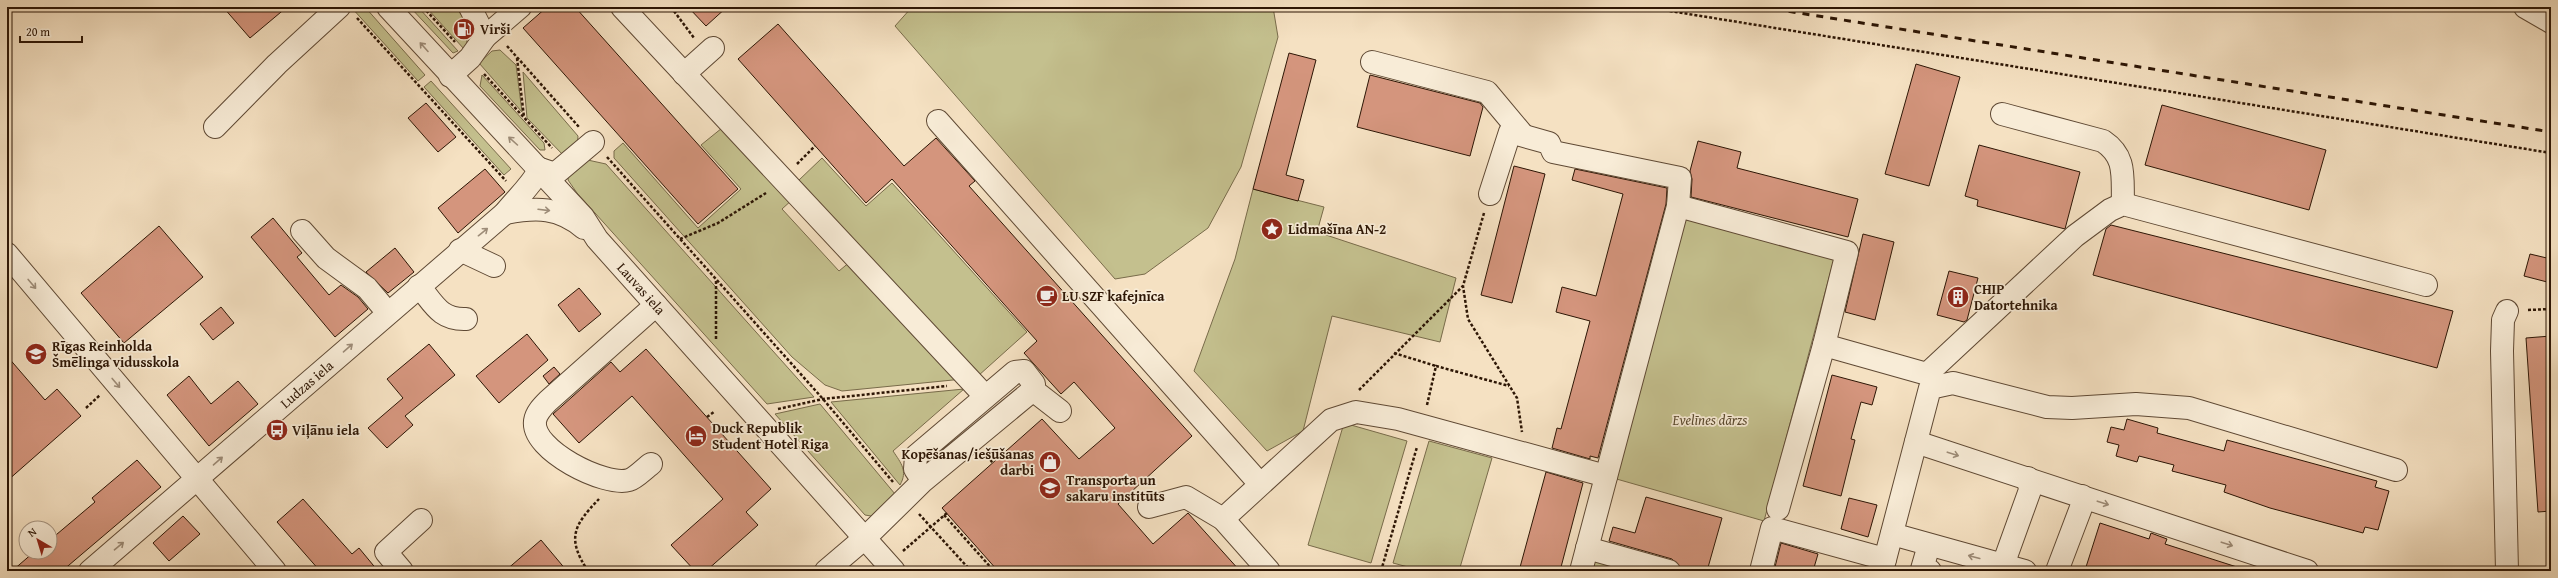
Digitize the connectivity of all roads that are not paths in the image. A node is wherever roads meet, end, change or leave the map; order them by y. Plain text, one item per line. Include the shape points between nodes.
1 (388, 7) edge
2 (470, 7) edge
3 (520, 7) edge
4 (622, 7) edge
5 (2525, 7) edge
6 (346, 10) edge
7 (2551, 22) edge
8 (489, 34) junction
9 (709, 51) road end
10 (1372, 62) dead end
11 (684, 74) junction
12 (450, 76) junction
13 (2002, 114) dead end
14 (938, 122) dead end
15 (215, 127) dead end
16 (1523, 135) junction
17 (593, 142) road end
18 (540, 170) junction
19 (1490, 194) road end
20 (2123, 204) junction
21 (1678, 206) junction
22 (505, 213) junction
23 (302, 231) dead end
24 (597, 239) junction
25 (460, 250) junction
26 (7, 254) edge
27 (494, 266) dead end
28 (2426, 285) dead end
29 (419, 286) junction
30 (656, 305) junction
31 (2507, 311) dead end
32 (388, 313) junction
33 (466, 319) dead end
34 (1824, 344) junction
35 (1928, 381) junction
36 (979, 390) junction
37 (1032, 390) junction
38 (1060, 411) dead end
39 (1916, 442) junction
40 (651, 464) dead end
41 (2396, 470) dead end
42 (1606, 476) junction
43 (198, 478) junction
44 (2028, 478) junction
45 (923, 481) junction
46 (1260, 484) junction
47 (2082, 496) junction
48 (1148, 507) dead end
49 (1778, 508) dead end
50 (1223, 519) junction
51 (421, 520) dead end
52 (1892, 534) junction
53 (866, 537) junction
54 (1930, 545) junction
55 (1587, 548) junction
56 (1884, 565) edge
57 (2003, 565) junction
58 (90, 571) edge
59 (275, 571) edge
60 (402, 571) edge
61 (826, 571) edge
62 (894, 571) edge
63 (1269, 571) edge
64 (1581, 571) edge
65 (1669, 571) edge
66 (1761, 571) edge
67 (1930, 571) edge
68 (2025, 571) edge
69 (2057, 571) edge
70 (2307, 571) edge
71 (2507, 571) edge

12 -> 1 street, Lauvas iela
2 - 8 street
3 - 8 street
4 - 11 street
5 - 7 street
6 - 15 street via 277,64
8 - 12 street via 470,58
9 - 11 street
10 - 16 street via 1487,92
11 - 36 street
18 -> 12 street, Lauvas iela
13 - 20 street via 2103,141 2114,148 2122,163
14 - 46 street
16 - 19 street via 1510,132
16 - 21 street via 1549,143 1553,152 1680,178
17 - 18 street via 555,174
18 - 22 street, Ludzas iela via 532,184
18 - 24 street, Lauvas iela via 583,217
20 - 28 street
20 - 35 street via 2110,210 2075,236
21 - 34 street via 1847,252
21 - 42 street
22 -> 24 street via 545,209 571,217
25 -> 22 street, Ludzas iela
23 - 32 street via 326,258 367,288
24 - 30 street, Lauvas iela
25 - 27 street
25 - 29 street, Ludzas iela
26 -> 43 street
29 - 32 street, Ludzas iela
29 - 33 street via 439,310 452,320
30 - 40 street via 548,401 538,411 535,421 543,443 565,460 606,480 629,480
30 - 53 street, Lauvas iela
31 - 71 street via 2503,320 2502,351
43 -> 32 street, Ludzas iela
34 - 35 street
34 - 49 street
35 - 39 street
35 - 41 street via 1954,383 2047,407 2136,404 2189,408
36 - 37 street via 1015,372 1024,372 1034,384
36 - 45 street via 916,456 915,469
37 - 38 street
37 - 45 street
39 -> 44 street
39 - 52 street
42 - 46 street via 1423,425 1363,413 1345,414 1331,420
42 - 55 street
58 -> 43 street, Ludzas iela
43 - 59 street
44 - 47 street
44 - 57 street via 2030,490
45 - 53 street
46 - 50 street
47 - 69 street via 2079,517
47 -> 70 street
48 - 50 street via 1186,497
50 - 63 street
51 - 60 street via 386,552
52 - 54 street
52 - 56 street
53 - 61 street
53 - 62 street, Lauvas iela
57 -> 54 street
54 - 67 street via 1922,569
55 - 64 street
55 - 65 street
56 - 66 street via 1772,528
57 - 68 street

